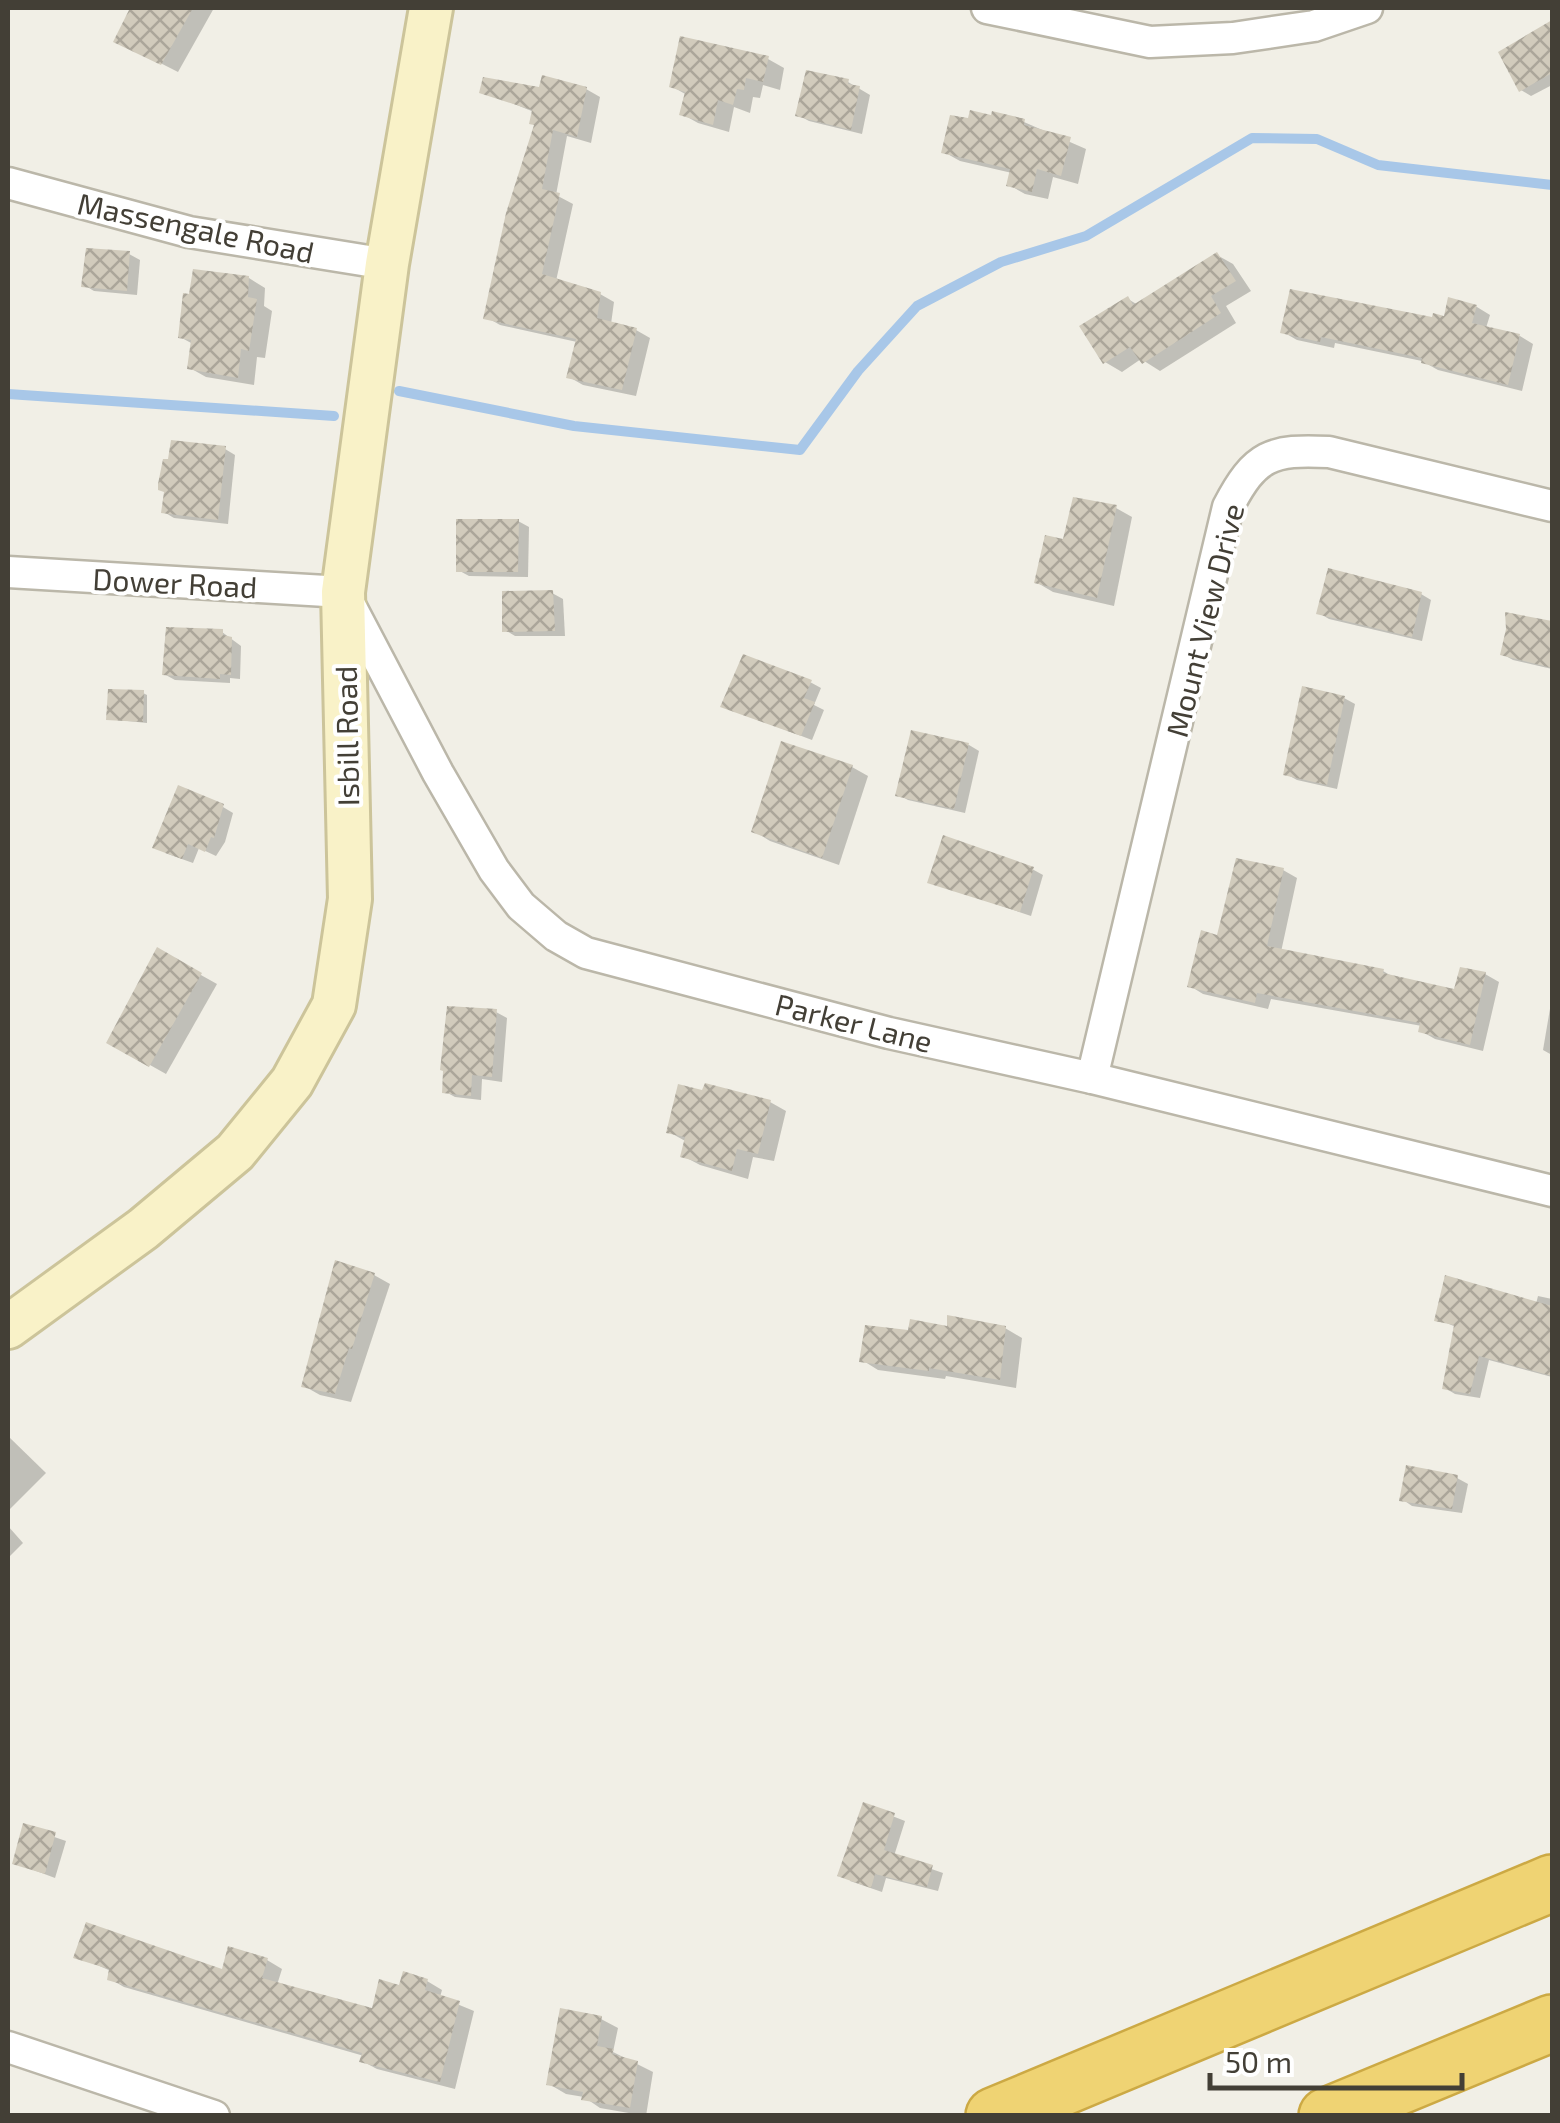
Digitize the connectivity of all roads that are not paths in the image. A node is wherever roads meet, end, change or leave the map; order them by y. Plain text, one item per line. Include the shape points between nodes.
1 (431, 8) edge
2 (987, 8) edge
3 (1367, 8) edge
4 (8, 184) edge
5 (386, 264) junction
6 (1552, 506) edge
7 (8, 572) edge
8 (343, 592) junction
9 (1092, 1078) junction
10 (1552, 1191) edge
11 (8, 1327) edge
12 (1552, 1883) edge
13 (1552, 2023) edge
14 (8, 2046) edge
15 (214, 2116) edge
16 (994, 2116) edge
17 (1327, 2116) edge

1 - 5 street, Isbill Road
2 - 3 street via 1150,42 1314,26
4 - 5 street, Massengale Road via 189,232
5 - 8 street, Isbill Road
6 - 9 street, Mount View Drive via 1328,452 1268,457 1244,477 1228,507
7 - 8 street, Dower Road
8 - 9 street, Parker Lane via 494,870 520,906 556,936 586,953
8 - 11 street, Isbill Road via 350,899 334,1005 292,1082 235,1152
9 - 10 street, Parker Lane
12 - 16 highway
13 - 17 highway
14 - 15 street

